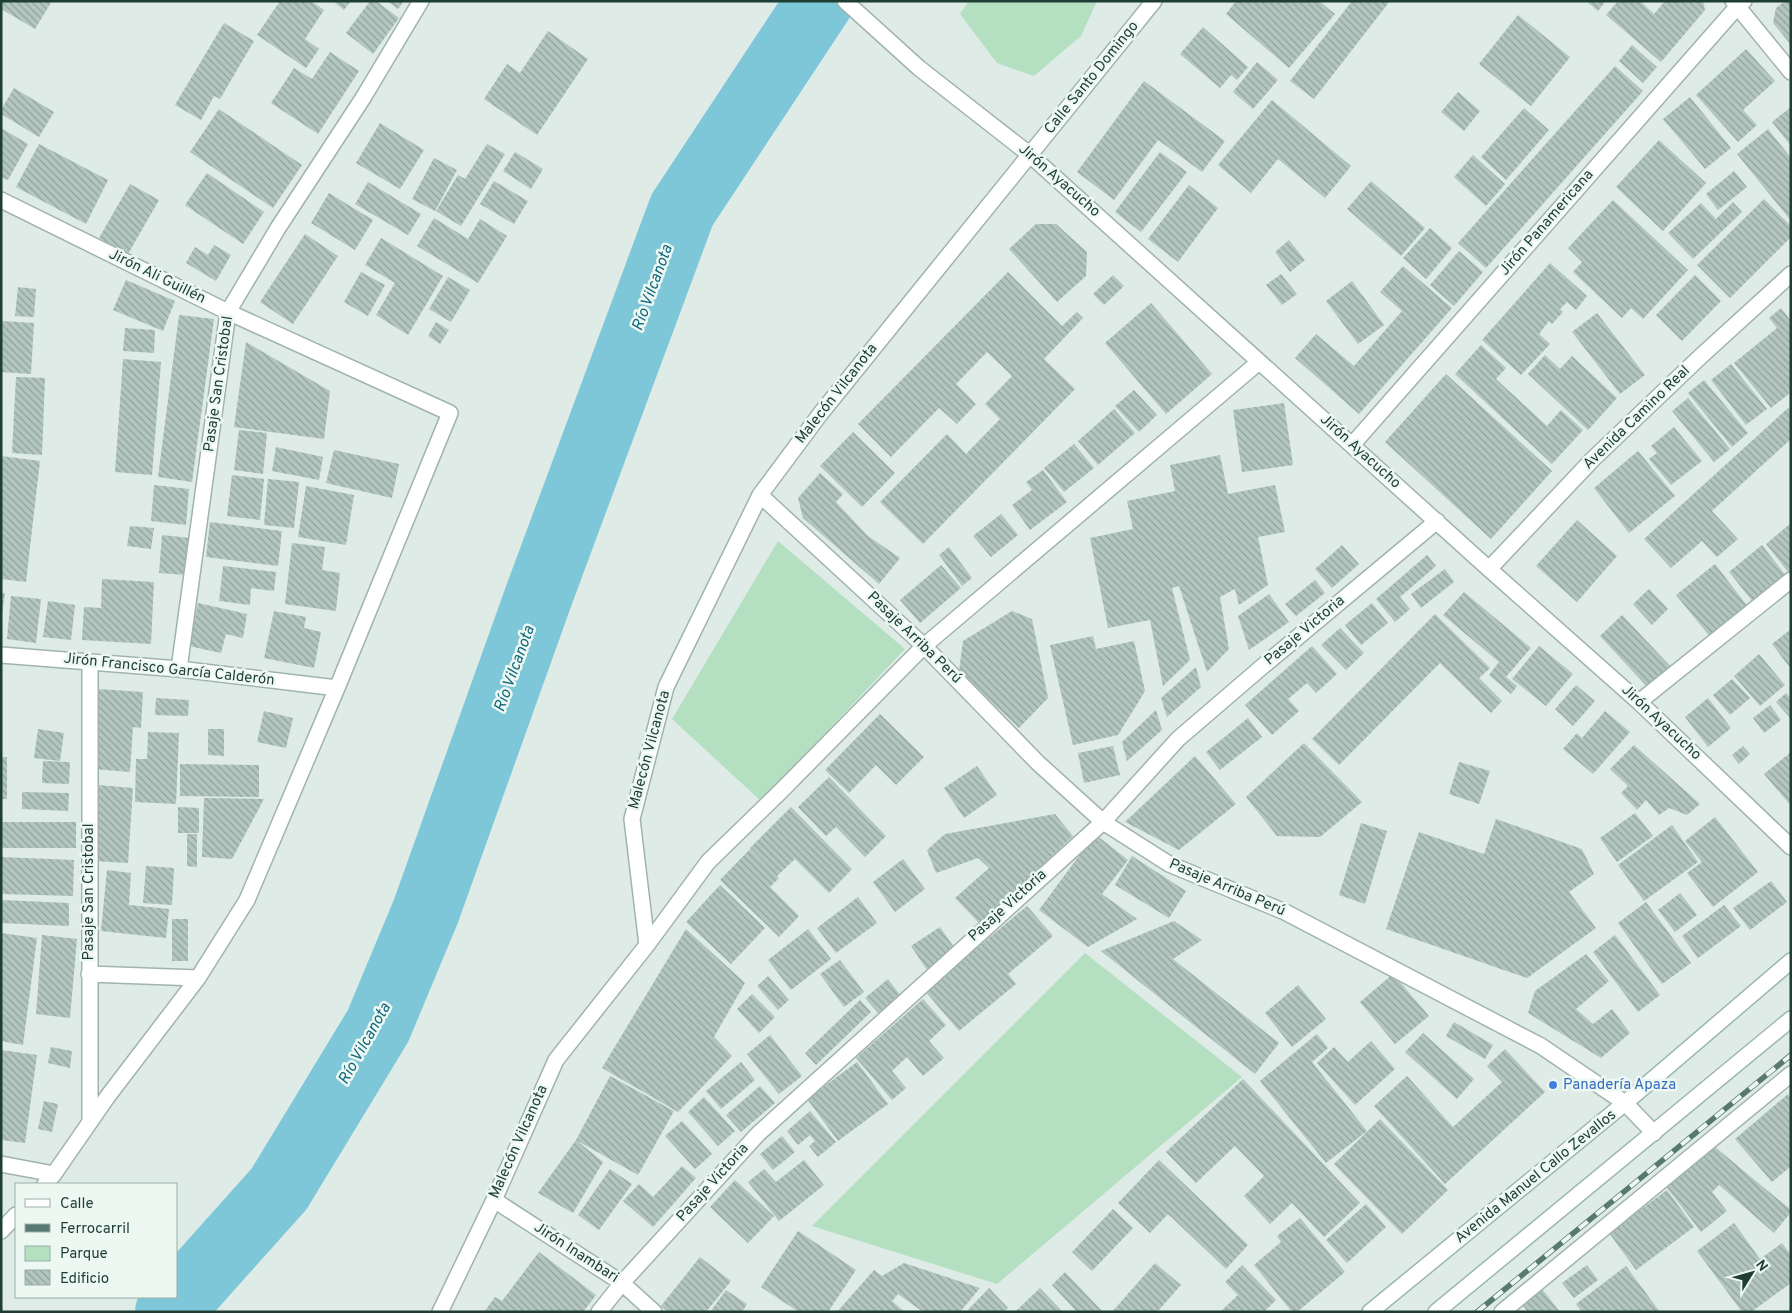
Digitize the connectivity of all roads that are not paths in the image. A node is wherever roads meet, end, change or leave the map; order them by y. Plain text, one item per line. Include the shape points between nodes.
1 (421, 1) edge
2 (845, 1) edge
3 (1154, 1) edge
4 (1738, 3) edge
5 (1791, 72) edge
6 (1029, 154) junction
7 (1, 200) edge
8 (1791, 274) edge
9 (228, 312) junction
10 (1259, 362) junction
11 (1352, 445) junction
12 (760, 496) junction
13 (1437, 521) junction
14 (1489, 569) junction
15 (1791, 580) edge
16 (924, 646) junction
17 (1, 655) edge
18 (90, 662) junction
19 (179, 669) junction
20 (337, 688) junction
21 (1639, 702) junction
22 (1103, 822) junction
23 (1791, 848) edge
24 (647, 945) junction
25 (1791, 961) edge
26 (89, 974) junction
27 (198, 978) junction
28 (1791, 1019) edge
29 (1791, 1074) edge
30 (1625, 1104) junction
31 (90, 1122) junction
32 (1654, 1133) junction
33 (1, 1164) edge
34 (50, 1179) edge
35 (494, 1200) junction
36 (15, 1216) edge
37 (1, 1232) edge
38 (622, 1283) junction
39 (440, 1312) edge
40 (599, 1312) edge
41 (654, 1312) edge
42 (1370, 1312) edge
43 (1436, 1312) edge
44 (1502, 1312) edge

1 - 9 street, Pasaje San Cristobal
2 - 6 street, Jirón Ayacucho via 919,68
3 - 6 street, Calle Santo Domingo
4 - 5 street
4 - 11 street, Jirón Panamericana
6 - 10 street, Jirón Ayacucho
6 - 12 street, Malecón Vilcanota via 827,405
7 - 9 street, Jirón Ali Guillén
8 - 14 street, Avenida Camino Real via 1593,459
9 - 19 street, Pasaje San Cristobal
9 - 20 street, Jirón Ali Guillén via 450,413
10 - 11 street, Jirón Ayacucho
10 - 16 street
11 - 13 street, Jirón Ayacucho
12 - 16 street, Pasaje Arriba Perú
12 - 24 street, Malecón Vilcanota via 666,687 632,819
13 - 14 street, Jirón Ayacucho
13 - 22 street, Pasaje Victoria via 1178,739
14 - 21 street, Jirón Ayacucho
15 - 21 street
16 - 22 street, Pasaje Arriba Perú via 1038,763
16 - 24 street via 708,862
17 - 18 street, Jirón Francisco García Calderón
18 - 19 street, Jirón Francisco García Calderón
18 - 26 street, Pasaje San Cristobal
19 - 20 street, Jirón Francisco García Calderón
20 - 27 street via 246,900
21 - 23 street, Jirón Ayacucho
22 - 30 street, Pasaje Arriba Perú via 1169,864 1285,912 1541,1046
22 - 38 street, Pasaje Victoria via 758,1134
24 - 35 street, Malecón Vilcanota via 556,1060
25 - 30 street, Avenida Manuel Callo Zevallos
26 - 27 street
26 - 31 street, Pasaje San Cristobal
27 - 31 street
28 - 32 street
29 - 44 street
30 - 32 street, Pasaje Arriba Perú
30 - 42 street, Avenida Manuel Callo Zevallos
31 - 34 street
32 - 43 street
33 - 34 street
35 - 38 street, Jirón Inambari
35 - 39 street, Malecón Vilcanota
36 - 37 street
38 - 40 street, Pasaje Victoria
38 - 41 street, Jirón Inambari

